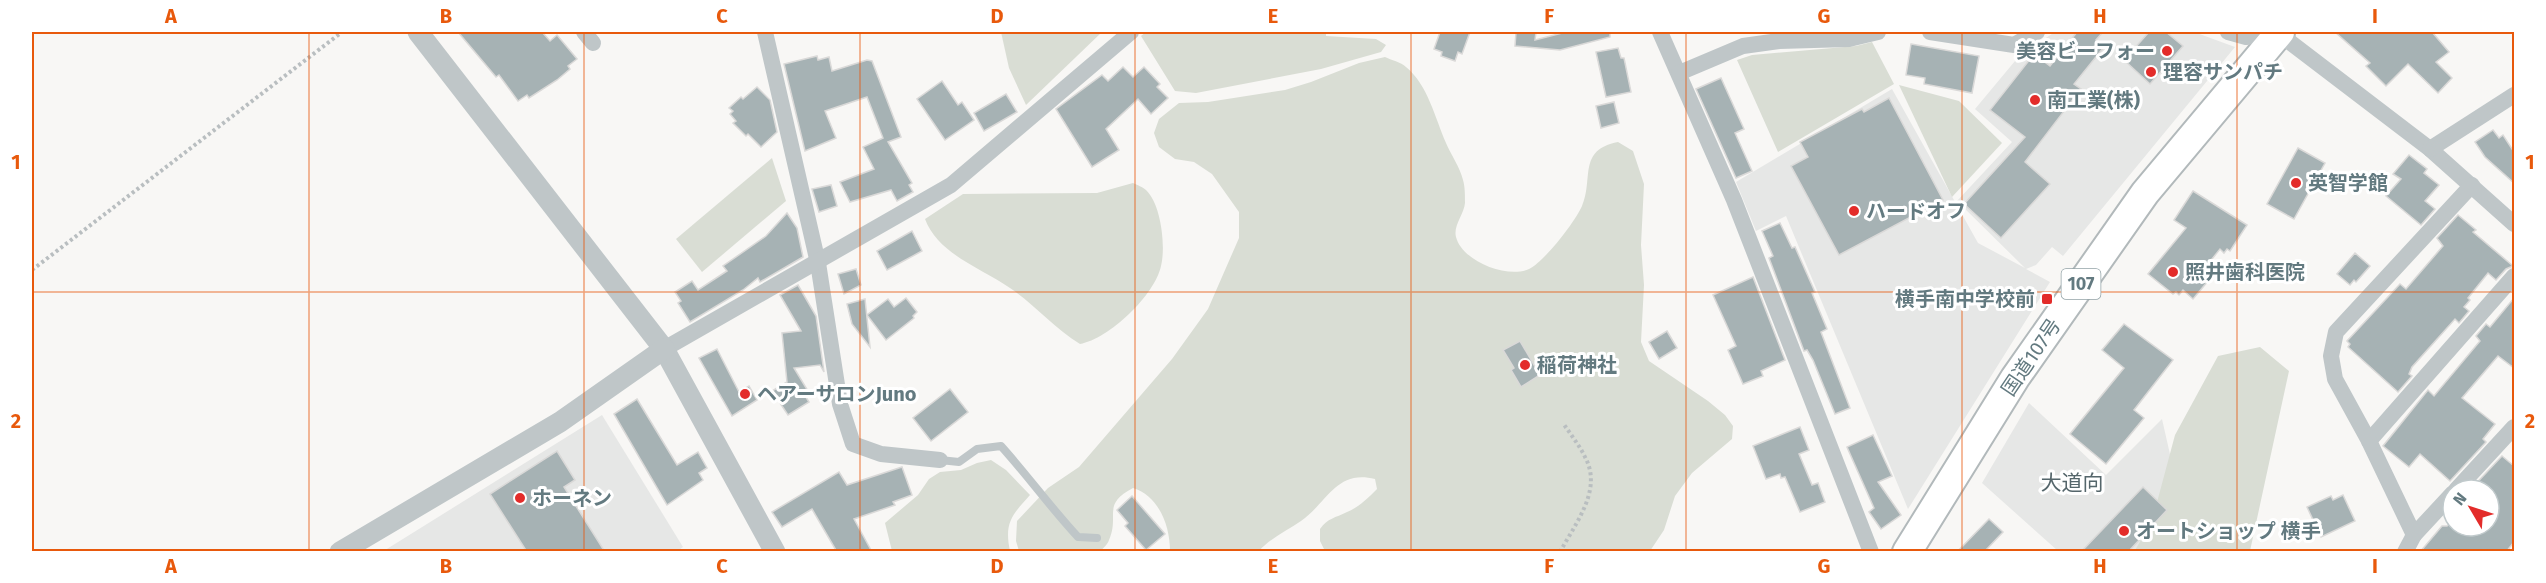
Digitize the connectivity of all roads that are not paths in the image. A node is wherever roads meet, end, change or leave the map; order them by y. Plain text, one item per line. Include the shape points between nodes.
1 (418, 32) edge
2 (765, 32) edge
3 (1131, 32) edge
4 (1660, 32) edge
5 (1878, 32) edge
6 (1930, 32) edge
7 (2037, 32) edge
8 (2228, 32) edge
9 (2279, 32) edge
10 (1953, 34) edge
11 (1679, 73) junction
12 (2514, 95) edge
13 (2430, 149) junction
14 (2472, 185) junction
15 (2514, 224) edge
16 (818, 263) junction
17 (2514, 276) edge
18 (664, 349) junction
19 (2514, 427) edge
20 (2369, 441) junction
21 (940, 460) joint
22 (2467, 478) edge
23 (2441, 506) edge
24 (2414, 536) junction
25 (1097, 538) dead end
26 (340, 552) edge
27 (775, 552) edge
28 (1871, 552) edge
29 (1907, 552) edge
30 (2405, 552) edge

1 - 18 street
2 - 16 street
3 - 16 street via 951,185
4 - 11 street
5 - 11 street via 1849,39 1743,46
6 - 10 street
7 - 10 street via 2014,45
8 - 9 street via 2246,37
9 - 13 street
9 - 29 highway, 国道107号 / 107 via 2145,193 2015,378
11 - 28 street via 1734,200
12 - 13 street
13 - 14 street
14 - 15 street
14 - 20 street via 2336,332 2331,356 2335,379
16 - 18 street
16 - 21 street via 840,404 853,444 880,454
17 - 20 street
18 - 26 street via 560,422
18 - 27 street
19 - 22 street
20 - 24 street
21 - 25 lane via 959,462 977,449 1001,446 1078,537
23 - 24 street
24 - 30 street

